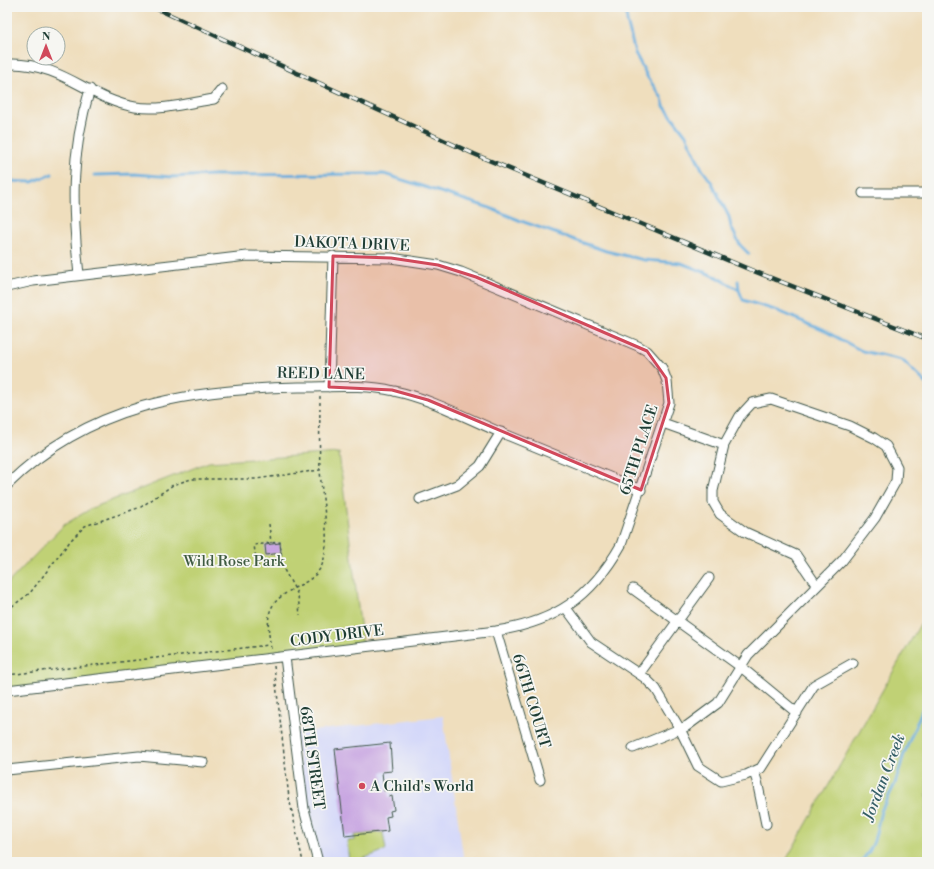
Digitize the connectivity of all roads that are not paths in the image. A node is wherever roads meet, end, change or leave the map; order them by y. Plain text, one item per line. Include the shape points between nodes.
1 (12, 64) dead end
2 (90, 89) junction
3 (222, 89) dead end
4 (863, 193) dead end
5 (927, 193) edge
6 (333, 256) junction
7 (79, 275) junction
8 (7, 286) edge
9 (666, 378) joint
10 (329, 387) junction
11 (663, 423) junction
12 (501, 432) junction
13 (724, 445) junction
14 (7, 485) edge
15 (641, 490) junction
16 (420, 499) dead end
17 (628, 529) joint
18 (709, 578) dead end
19 (817, 586) junction
20 (633, 589) dead end
21 (566, 608) junction
22 (677, 621) junction
23 (496, 631) junction
24 (285, 656) junction
25 (853, 663) dead end
26 (741, 667) junction
27 (639, 674) junction
28 (7, 690) edge
29 (797, 713) junction
30 (680, 729) junction
31 (634, 748) dead end
32 (203, 762) dead end
33 (7, 770) edge
34 (754, 772) junction
35 (540, 780) dead end
36 (766, 824) dead end
37 (318, 862) edge

1 - 2 street via 48,69
2 - 3 street via 124,104 150,108 214,99
2 - 7 street via 80,132 73,189
4 - 5 street
6 - 7 street, DAKOTA DRIVE via 246,256
6 - 9 street, DAKOTA DRIVE via 415,260 461,272 638,346 655,359
6 - 10 street
7 - 8 street, DAKOTA DRIVE
9 - 11 street, 65TH PLACE via 669,403
10 - 12 street, REED LANE via 392,390 421,398
10 - 14 street, REED LANE via 250,388 159,401 112,416 68,438 26,466
11 - 13 street
11 - 15 street, 65TH PLACE
12 - 15 street, REED LANE
12 - 16 street via 480,466 458,485
13 - 19 street via 712,491 720,514 745,532 796,555
13 - 19 street via 740,416 752,403 771,399 850,426 886,446 897,467 896,481 875,518 842,561
15 - 17 street, 65TH PLACE
17 - 21 street, CODY DRIVE via 599,579
18 - 22 street
19 - 26 street via 748,655
20 - 22 street
21 - 23 street, CODY DRIVE via 535,623
21 - 27 street via 591,642
22 - 26 street
22 - 27 street
23 - 24 street, CODY DRIVE
23 - 35 street, 66TH COURT
24 - 28 street, CODY DRIVE
24 - 37 street, 68TH STREET via 304,809
25 - 29 street via 814,684
26 - 29 street
26 - 30 street via 718,703
27 - 30 street via 656,689
29 - 34 street via 761,768
30 - 31 street
30 - 34 street via 698,766 721,781
32 - 33 street via 139,756
34 - 36 street

